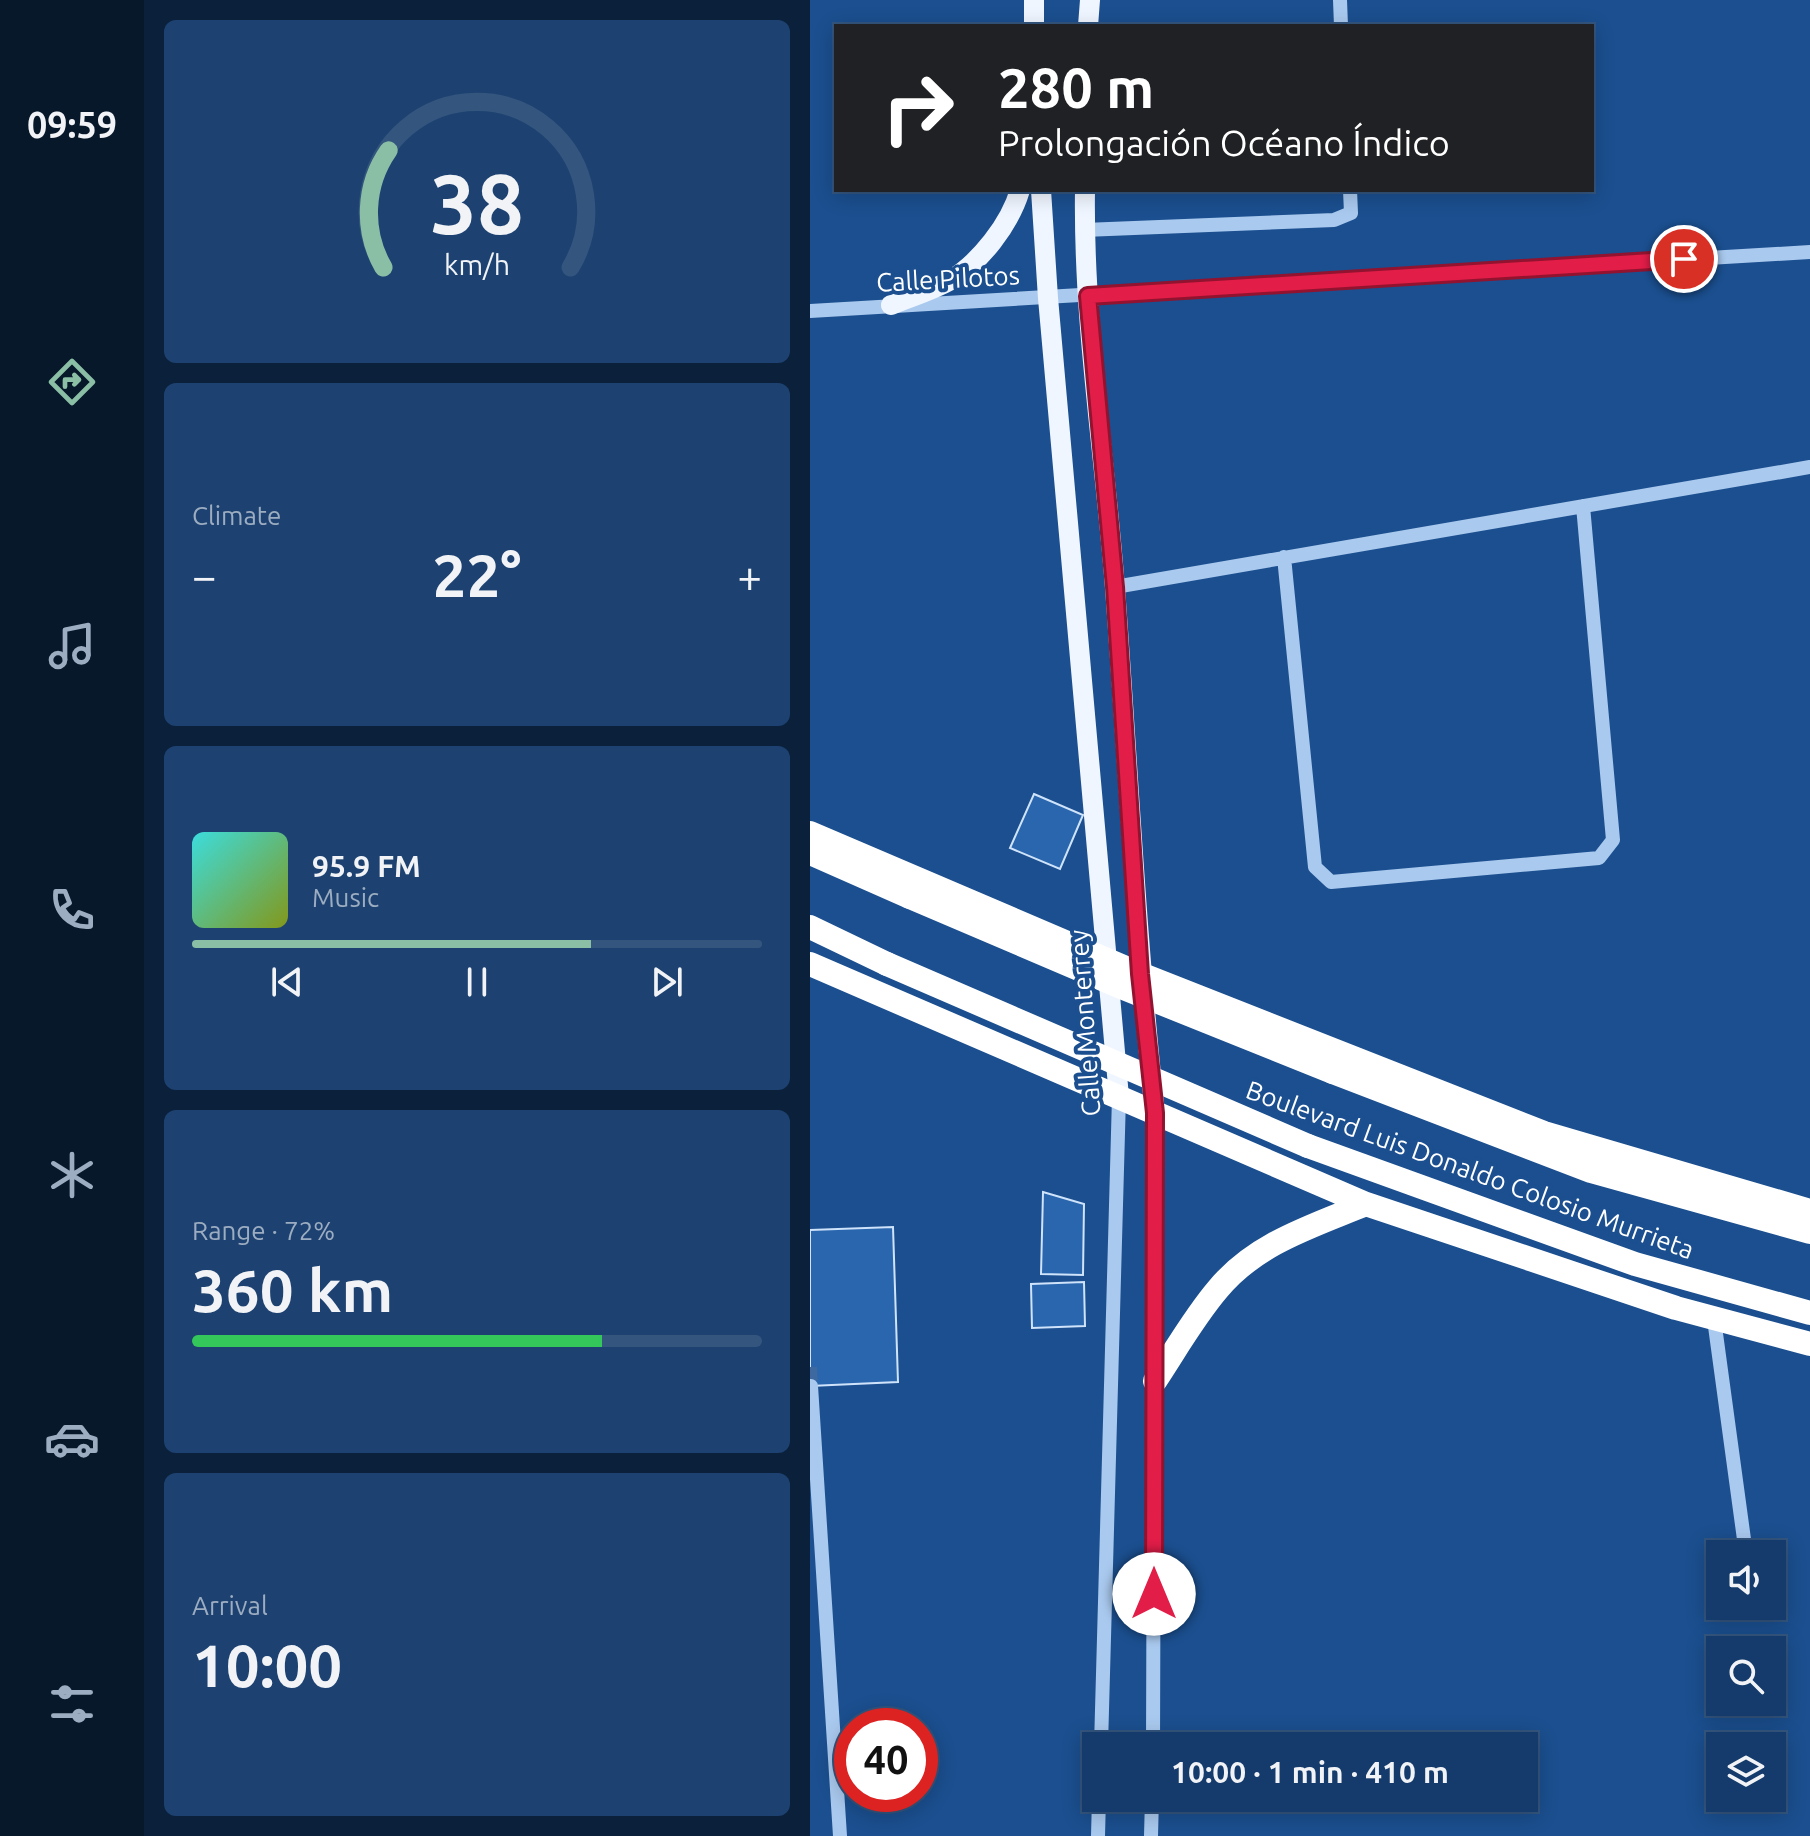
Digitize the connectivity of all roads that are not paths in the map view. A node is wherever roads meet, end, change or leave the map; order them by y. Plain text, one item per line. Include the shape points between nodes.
1 (1034, 0) edge
2 (1090, 0) edge
3 (1340, 0) edge
4 (1034, 24) edge
5 (1088, 24) edge
6 (1341, 24) edge
7 (1019, 192) edge
8 (1041, 192) edge
9 (1085, 192) edge
10 (1350, 192) edge
11 (1084, 230) junction
12 (1810, 252) edge
13 (1088, 296) junction
14 (1048, 298) junction
15 (891, 305) junction
16 (810, 311) edge
17 (1810, 467) edge
18 (1583, 506) junction
19 (1284, 557) junction
20 (1115, 587) junction
21 (810, 833) edge
22 (810, 853) edge
23 (810, 927) edge
24 (1107, 958) junction
25 (810, 964) edge
26 (1140, 974) junction
27 (1119, 1097) junction
28 (1155, 1113) junction
29 (1366, 1204) junction
30 (1810, 1211) edge
31 (1810, 1232) edge
32 (1810, 1313) edge
33 (1714, 1319) junction
34 (1810, 1344) edge
35 (1155, 1381) junction
36 (811, 1386) edge
37 (1744, 1540) edge
38 (1101, 1732) edge
39 (1153, 1732) edge
40 (1099, 1812) edge
41 (1152, 1812) edge
42 (840, 1836) edge
43 (1098, 1836) edge
44 (1151, 1836) edge

1 - 4 main road
2 - 5 main road
3 - 6 street
7 - 15 main road via 991,245 950,281
8 - 14 main road, Calle Monterrey
9 - 11 main road
10 - 11 street via 1351,213 1334,220
11 - 13 main road
12 - 13 street, Calle Pilotos
13 - 14 street, Calle Pilotos
13 - 20 main road
14 - 15 street, Calle Pilotos
14 - 24 main road, Calle Monterrey
15 - 16 street, Calle Pilotos
17 - 18 street
18 - 19 street
18 - 19 street via 1613,840 1599,858 1331,882 1315,867
19 - 20 street
20 - 26 main road
21 - 24 highway
22 - 31 highway, Boulevard Luis Donaldo Colosio Murrieta, bridge via 1121,987 1591,1171
23 - 32 highway, Boulevard Luis Donaldo Colosio Murrieta, bridge via 1308,1146 1635,1264
24 - 26 highway
24 - 27 main road, Calle Monterrey
25 - 27 highway
26 - 28 main road
26 - 30 highway via 1544,1133
27 - 28 highway
27 - 38 street, Calle Monterrey
28 - 29 highway
28 - 35 street
29 - 33 highway
29 - 35 highway via 1283,1237 1247,1261 1218,1289
33 - 34 highway
33 - 37 street
35 - 39 street
36 - 42 street
40 - 43 street
41 - 44 street

